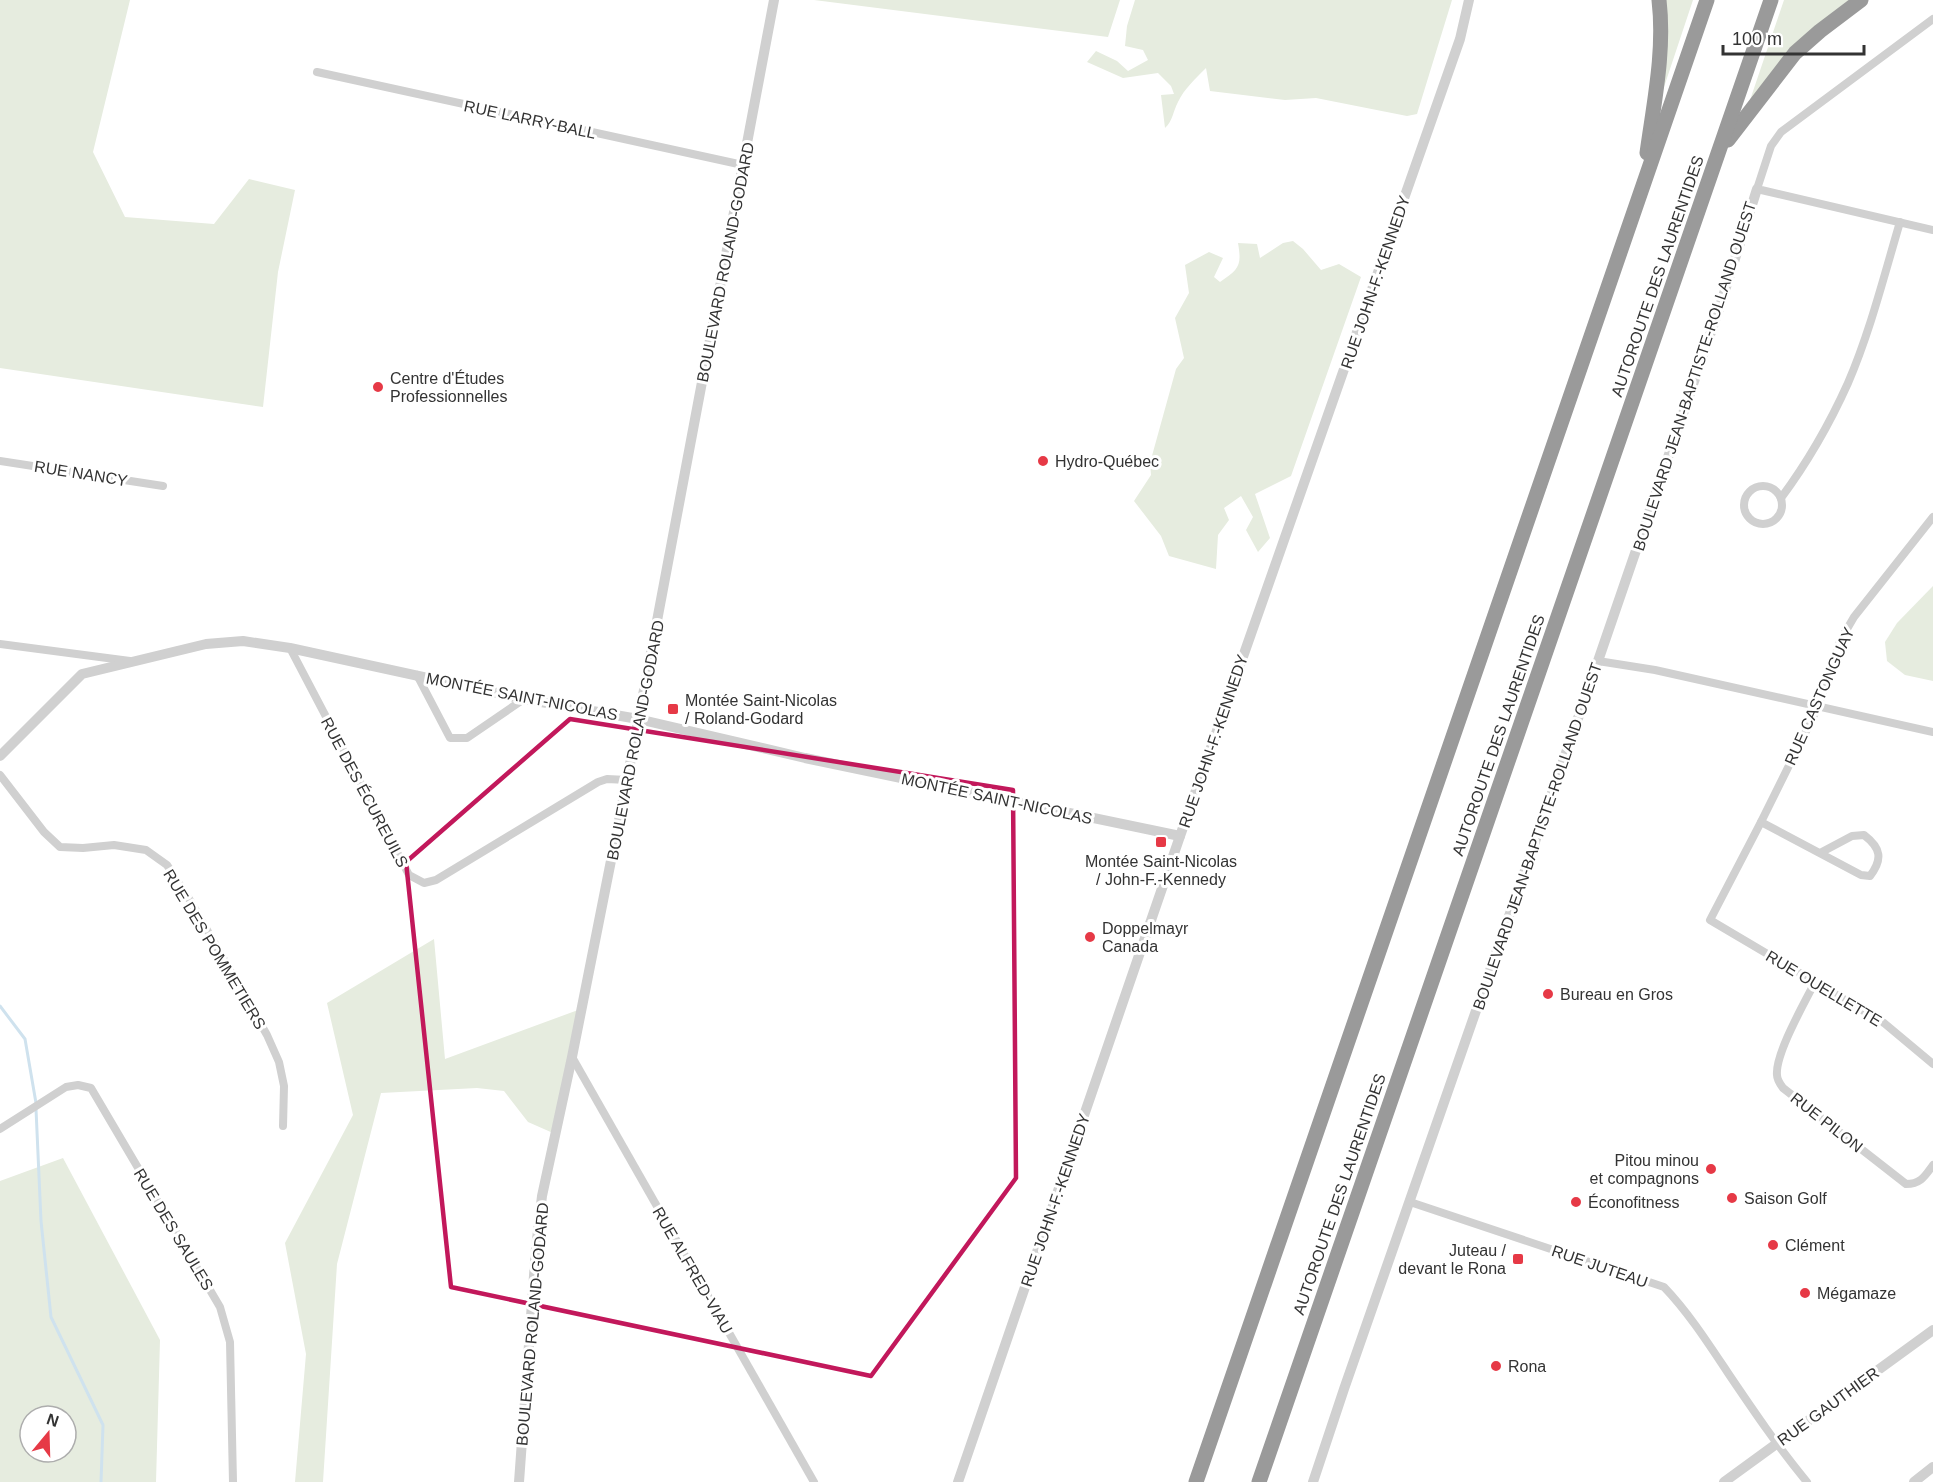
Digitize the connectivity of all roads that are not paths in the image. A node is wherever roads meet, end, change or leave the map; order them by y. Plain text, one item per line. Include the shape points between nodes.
1 (774, 0) edge
2 (1469, 0) edge
3 (1659, 0) edge
4 (1707, 0) edge
5 (1771, 0) edge
6 (1862, 0) edge
7 (1933, 19) edge
8 (317, 72) dead end
9 (1718, 152) junction
10 (743, 165) junction
11 (1643, 186) junction
12 (1757, 189) junction
13 (1900, 222) junction
14 (1933, 230) edge
15 (0, 461) edge
16 (163, 486) dead end
17 (1781, 498) junction
18 (1933, 517) edge
19 (0, 644) edge
20 (290, 648) junction
21 (1598, 661) junction
22 (134, 662) junction
23 (417, 675) junction
24 (524, 699) junction
25 (1818, 707) junction
26 (638, 719) junction
27 (1933, 732) edge
28 (0, 756) edge
29 (0, 776) edge
30 (627, 780) junction
31 (1761, 822) junction
32 (1180, 836) junction
33 (1820, 853) junction
34 (1710, 920) joint
35 (1815, 982) junction
36 (572, 1057) junction
37 (1933, 1064) edge
38 (283, 1126) dead end
39 (0, 1129) edge
40 (1933, 1165) edge
41 (1410, 1202) junction
42 (1933, 1330) edge
43 (1776, 1444) junction
44 (1933, 1467) edge
45 (233, 1482) edge
46 (519, 1482) edge
47 (814, 1482) edge
48 (958, 1482) edge
49 (1196, 1482) edge
50 (1258, 1482) edge
51 (1313, 1482) edge
52 (1724, 1482) edge
53 (1806, 1482) edge
54 (1914, 1482) edge

1 - 10 street, BOULEVARD ROLAND-GODARD
2 - 32 street, RUE JOHN-F.-KENNEDY via 1460,39
3 - 11 highway via 1658,73
4 - 11 highway
5 - 9 highway, AUTOROUTE DES LAURENTIDES
6 - 9 highway via 1795,53
7 - 12 street via 1781,132 1771,146
8 - 10 street, RUE LARRY-BALL
9 - 50 highway, AUTOROUTE DES LAURENTIDES
10 - 26 street, BOULEVARD ROLAND-GODARD
11 - 49 highway
12 - 13 street
12 - 21 street, BOULEVARD JEAN-BAPTISTE-ROLLAND OUEST
13 - 14 street
13 - 17 street via 1873,315 1848,382 1795,480
15 - 16 street, RUE NANCY
17 - 17 street via 1779,516 1769,523 1752,520 1745,510 1750,492 1761,486 1773,489
18 - 25 street, RUE CASTONGUAY via 1839,641
19 - 22 street
20 - 22 street, MONTÉE SAINT-NICOLAS via 243,641 206,644
20 - 23 street, MONTÉE SAINT-NICOLAS
20 - 30 street, RUE DES ÉCUREUILS via 409,874 424,883 436,880 598,782
21 - 25 street
21 - 41 street, BOULEVARD JEAN-BAPTISTE-ROLLAND OUEST
22 - 28 street, MONTÉE SAINT-NICOLAS via 82,674
23 - 24 street, MONTÉE SAINT-NICOLAS
23 - 24 street via 450,738 467,738
24 - 26 street, MONTÉE SAINT-NICOLAS
25 - 27 street
25 - 31 street, RUE CASTONGUAY
26 - 30 street, BOULEVARD ROLAND-GODARD
26 - 32 street, MONTÉE SAINT-NICOLAS
29 - 38 street, RUE DES POMMETIERS via 60,847 114,845 146,850 167,865 279,1062 284,1086
30 - 36 street, BOULEVARD ROLAND-GODARD
31 - 33 street
31 - 34 street, RUE CASTONGUAY
32 - 48 street, RUE JOHN-F.-KENNEDY
33 - 33 street via 1861,875 1870,876 1878,866 1875,843 1864,835 1852,836
34 - 35 street, RUE OUELLETTE
35 - 37 street, RUE OUELLETTE via 1884,1023
35 - 40 street, RUE PILON via 1777,1066 1777,1078 1783,1088 1906,1184 1923,1179
36 - 46 street, BOULEVARD ROLAND-GODARD via 542,1196
36 - 47 street, RUE ALFRED-VIAU
39 - 45 street, RUE DES SAULES via 66,1087 78,1084 91,1088 220,1306 230,1342
41 - 43 street, RUE JUTEAU via 1664,1287
41 - 51 street, BOULEVARD JEAN-BAPTISTE-ROLLAND OUEST
42 - 43 street, RUE GAUTHIER
43 - 52 street, RUE GAUTHIER
43 - 53 street, RUE JUTEAU
44 - 54 street

